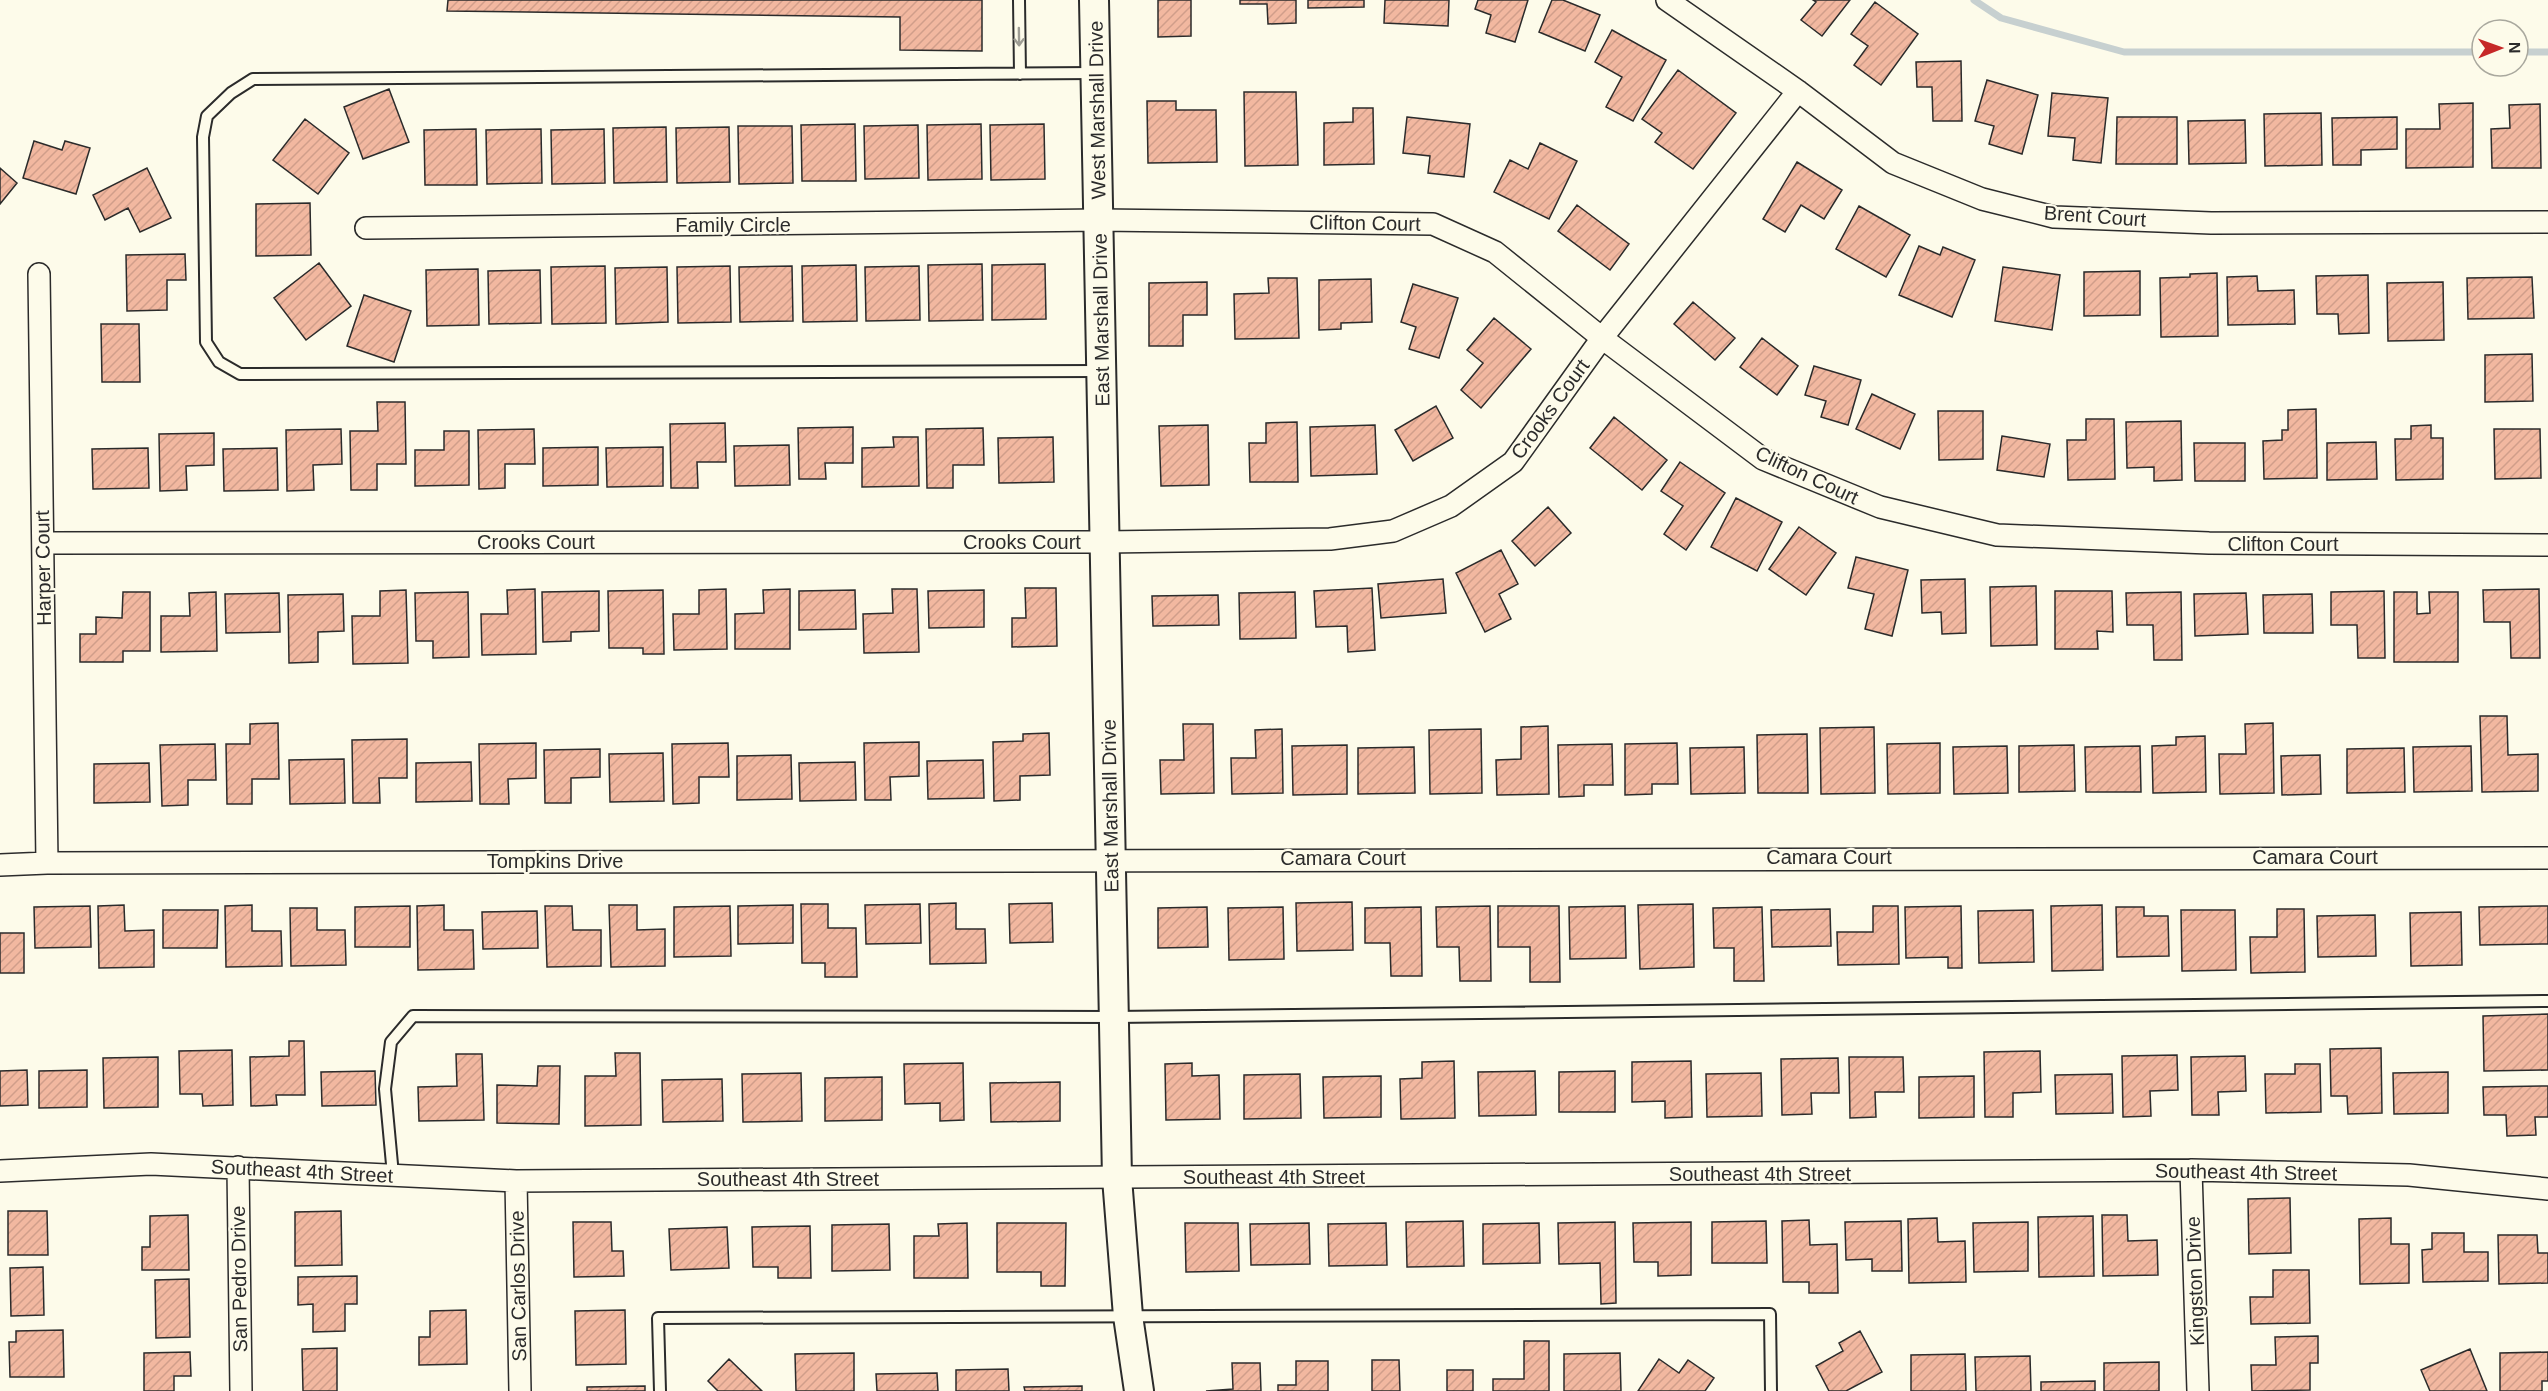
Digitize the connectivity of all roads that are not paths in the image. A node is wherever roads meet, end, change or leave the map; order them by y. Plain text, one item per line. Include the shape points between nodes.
1 (1019, 0) edge
2 (1095, 0) edge
3 (1667, 0) edge
4 (1096, 73) junction
5 (1020, 74) junction
6 (1798, 91) junction
7 (1100, 220) junction
8 (2548, 222) edge
9 (366, 228) dead end
10 (39, 274) dead end
11 (1602, 338) junction
12 (1102, 371) junction
13 (1105, 542) junction
14 (43, 543) junction
15 (2548, 545) edge
16 (2548, 858) edge
17 (1111, 859) junction
18 (47, 863) junction
19 (0, 865) edge
20 (2548, 1001) edge
21 (1114, 1017) junction
22 (238, 1167) junction
23 (2191, 1170) junction
24 (0, 1172) edge
25 (393, 1175) junction
26 (1116, 1178) junction
27 (516, 1181) junction
28 (2548, 1189) edge
29 (1128, 1316) junction
30 (241, 1391) edge
31 (520, 1391) edge
32 (660, 1391) edge
33 (1139, 1391) edge
34 (1771, 1391) edge
35 (2198, 1391) edge

1 -> 5 lane
2 - 4 main road, West Marshall Drive
3 - 6 street, Brent Court
4 - 5 lane
4 - 7 main road, West Marshall Drive
5 - 12 lane via 253,79 207,116 203,137 206,342 219,362 240,374
6 - 8 street, Brent Court via 1893,163 1982,199 2054,217 2211,223
6 - 11 street, Crooks Court
7 - 9 street, Family Circle
7 - 11 street, Clifton Court via 1433,224 1495,252
7 - 12 main road, East Marshall Drive
10 - 14 street, Harper Court
11 - 13 street, Crooks Court via 1513,462 1451,506 1393,531 1330,539
11 - 15 street, Clifton Court via 1763,459 1880,507 1997,535 2209,543
12 - 13 main road, East Marshall Drive
13 - 14 street, Crooks Court
13 - 17 main road, East Marshall Drive
14 - 18 street, Harper Court
16 - 17 street, Camara Court
17 - 18 street, Tompkins Drive
17 - 21 main road, East Marshall Drive
18 - 19 street, Tompkins Drive
20 - 21 lane
21 - 25 lane via 413,1016 391,1042 385,1089
21 - 26 main road, East Marshall Drive
22 - 24 street, Southeast 4th Street via 151,1164
22 - 25 street, Southeast 4th Street
22 - 30 street, San Pedro Drive
23 - 26 street, Southeast 4th Street
23 - 28 street, Southeast 4th Street via 2409,1175
23 - 35 street, Kingston Drive
25 - 27 street, Southeast 4th Street
26 - 27 street, Southeast 4th Street
26 - 29 main road, East Marshall Drive
27 - 31 street, San Carlos Drive
29 - 32 lane via 658,1318
29 - 33 main road, East Marshall Drive
29 - 34 lane via 1770,1314

